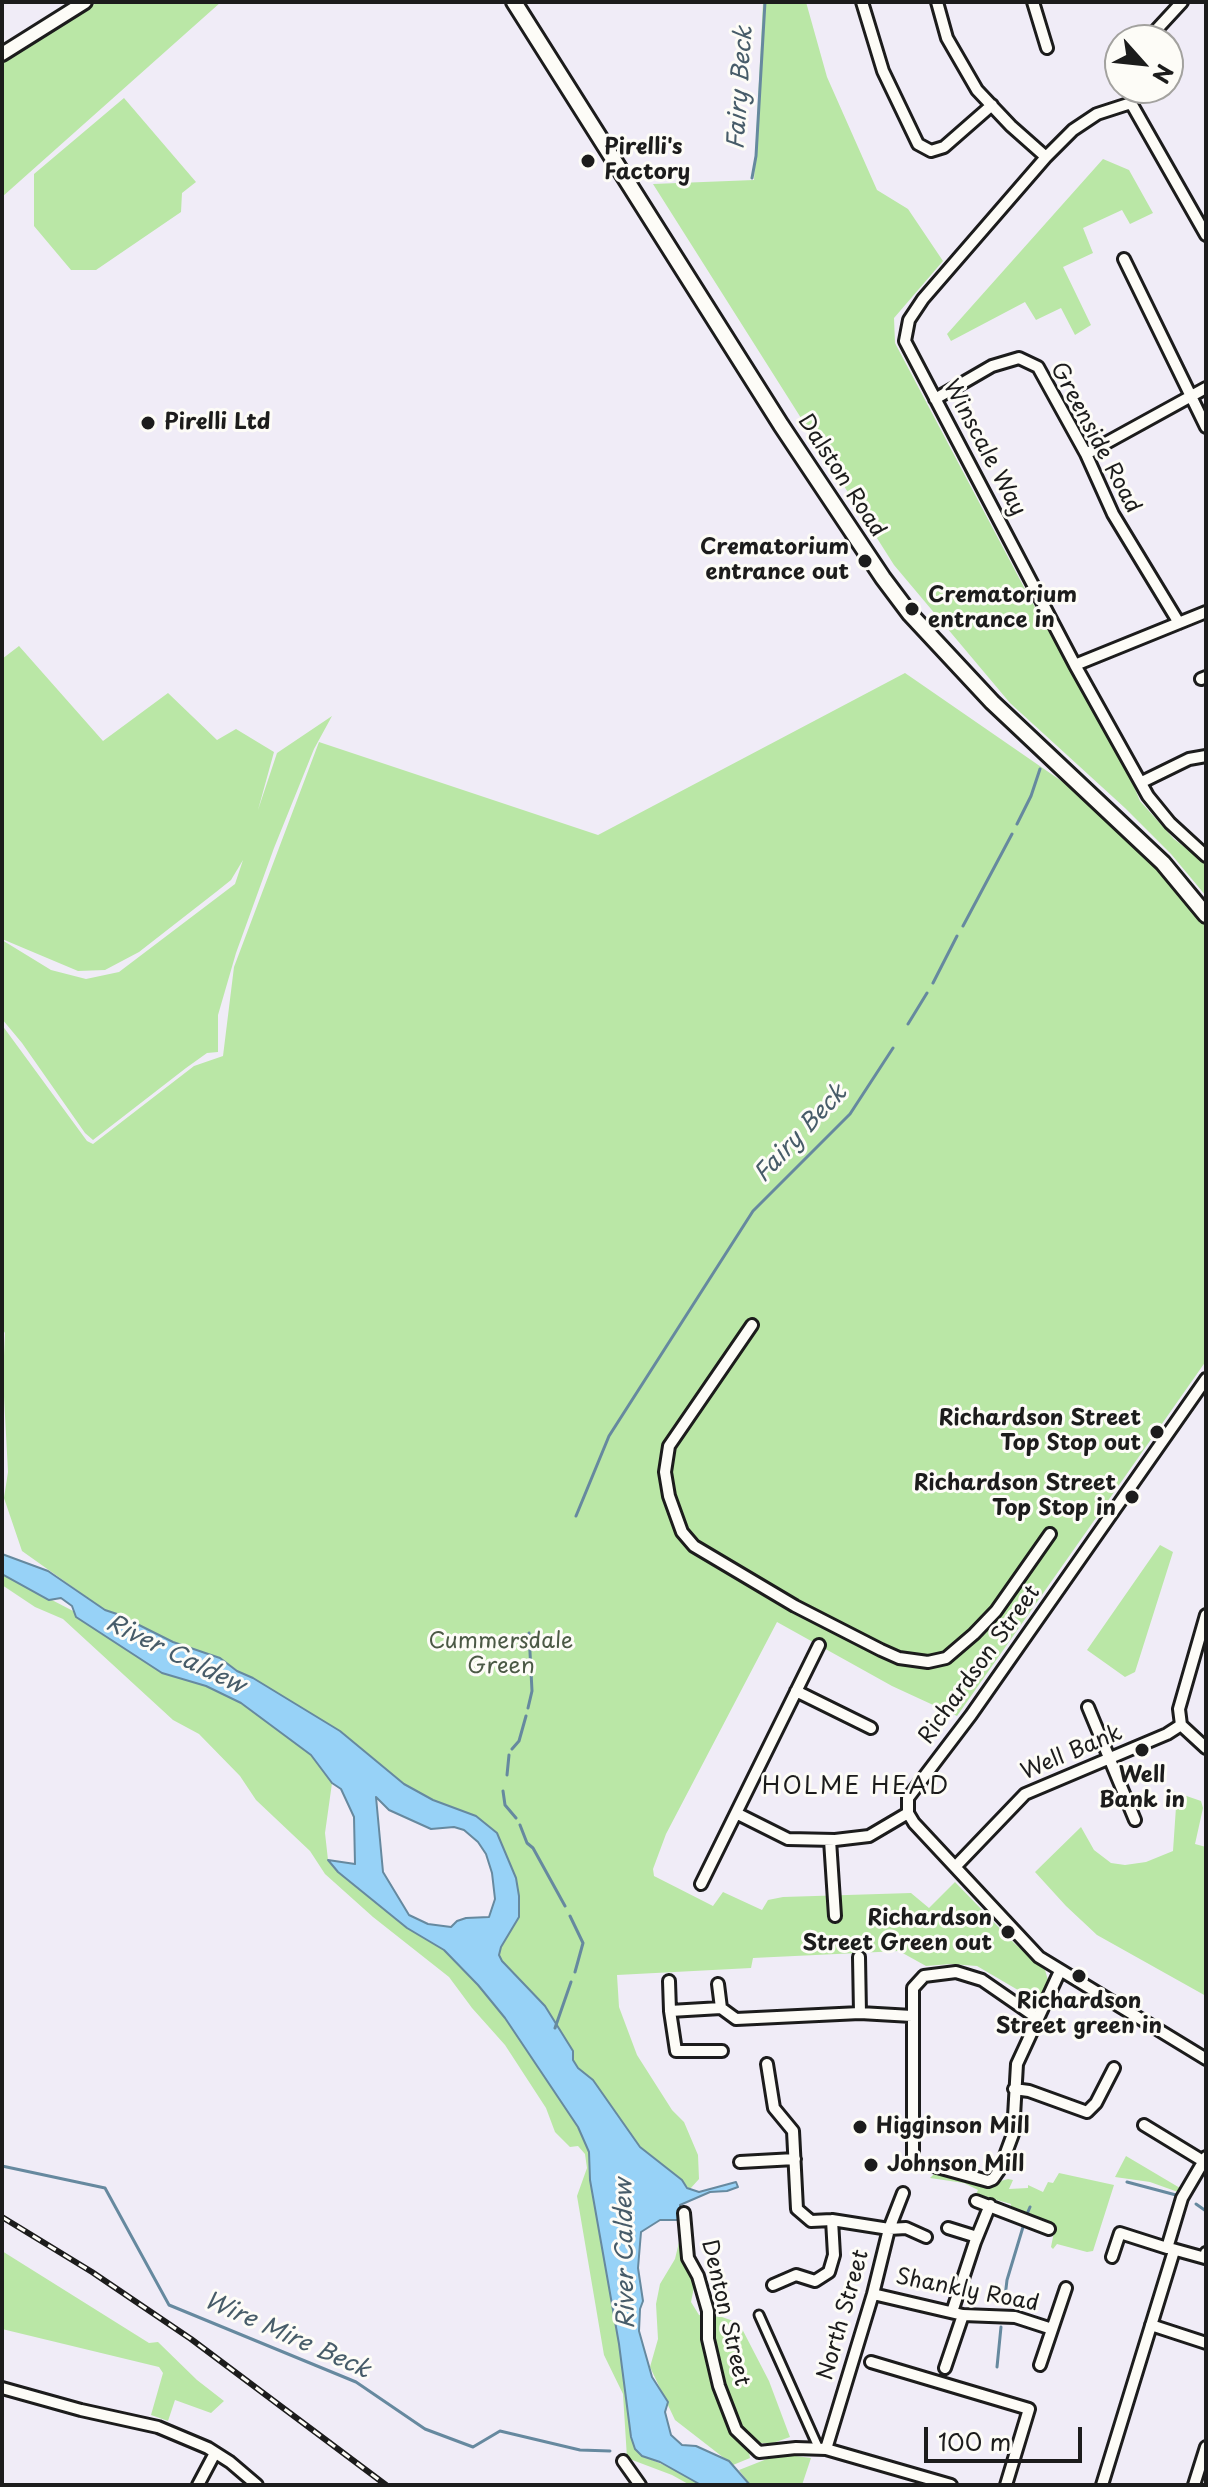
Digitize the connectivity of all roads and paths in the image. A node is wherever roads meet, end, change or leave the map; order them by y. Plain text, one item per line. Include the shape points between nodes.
1 (85, 2) edge
2 (514, 2) edge
3 (862, 2) edge
4 (937, 2) edge
5 (1033, 2) edge
6 (1182, 2) edge
7 (1162, 24) edge
8 (1047, 48) dead end
9 (2, 54) edge
10 (1128, 104) edge
11 (1132, 104) edge
12 (992, 105) junction
13 (1046, 157) junction
14 (1206, 235) edge
15 (1124, 259) dead end
16 (1206, 388) edge
17 (1190, 397) junction
18 (935, 399) junction
19 (1206, 427) edge
20 (1086, 454) junction
21 (1206, 612) edge
22 (1179, 623) junction
23 (1075, 665) junction
24 (1206, 756) edge
25 (1142, 782) junction
26 (1206, 856) edge
27 (1206, 915) edge
28 (752, 1325) dead end
29 (1206, 1379) edge
30 (1050, 1534) dead end
31 (1206, 1615) edge
32 (819, 1645) dead end
33 (796, 1691) junction
34 (1088, 1707) dead end
35 (1181, 1725) junction
36 (871, 1728) dead end
37 (1206, 1748) edge
38 (1111, 1758) junction
39 (736, 1813) junction
40 (908, 1813) junction
41 (1135, 1820) dead end
42 (830, 1840) junction
43 (955, 1867) junction
44 (701, 1884) dead end
45 (835, 1916) dead end
46 (859, 1957) dead end
47 (1060, 1971) junction
48 (669, 1981) dead end
49 (718, 1984) dead end
50 (721, 2008) junction
51 (670, 2011) junction
52 (860, 2013) junction
53 (912, 2016) junction
54 (1037, 2018) junction
55 (722, 2051) dead end
56 (1206, 2059) edge
57 (767, 2064) dead end
58 (1114, 2068) dead end
59 (1014, 2089) junction
60 (1144, 2125) dead end
61 (913, 2156) dead end
62 (795, 2159) junction
63 (1205, 2159) edge
64 (740, 2162) dead end
65 (930, 2165) dead end
66 (903, 2193) dead end
67 (976, 2201) dead end
68 (990, 2205) junction
69 (684, 2213) dead end
70 (832, 2220) junction
71 (948, 2228) dead end
72 (889, 2229) junction
73 (1049, 2229) dead end
74 (926, 2237) dead end
75 (977, 2237) junction
76 (1172, 2251) junction
77 (1206, 2253) edge
78 (1112, 2257) dead end
79 (773, 2285) dead end
80 (1066, 2288) dead end
81 (873, 2294) junction
82 (957, 2314) junction
83 (759, 2315) dead end
84 (1151, 2325) junction
85 (1052, 2329) junction
86 (1206, 2343) edge
87 (871, 2362) dead end
88 (1040, 2365) dead end
89 (945, 2368) dead end
90 (2, 2388) edge
91 (1206, 2447) edge
92 (823, 2449) junction
93 (215, 2453) junction
94 (623, 2461) dead end
95 (198, 2485) edge
96 (257, 2485) edge
97 (640, 2485) edge
98 (951, 2485) edge
99 (1006, 2485) edge
100 (1102, 2485) edge
101 (1194, 2485) edge

1 - 9 street
2 - 27 main road, Dalston Road via 781,425 901,602 992,702 1163,863
3 - 12 street via 883,71 918,144 931,151 944,147
4 - 12 street via 947,38 977,90
5 - 8 street
6 - 7 street
10 - 13 street, Winscale Way via 1097,114
11 - 14 street
12 - 13 street
13 - 18 street, Winscale Way via 909,320 905,341
15 - 17 street
16 - 17 street
17 - 19 street
17 - 20 street
18 - 20 street, Greenside Road via 992,366 1019,358 1038,367
18 - 23 street, Winscale Way
20 - 22 street, Greenside Road via 1113,514
21 - 22 street
22 - 23 street
23 - 25 street, Winscale Way
24 - 25 street
25 - 26 street, Winscale Way via 1170,823
28 - 30 street via 669,1446 669,1496 682,1532 694,1546 881,1650 928,1662 946,1658 996,1611
29 - 40 street, Richardson Street via 971,1715 909,1794
31 - 35 street via 1179,1709
32 - 33 street
33 - 36 street
33 - 39 street
34 - 38 street
35 - 37 street
35 - 38 street, Well Bank
38 - 41 street
38 - 43 street, Well Bank via 1025,1794
39 - 42 street via 788,1839
39 - 44 street
40 - 42 street via 869,1836
40 - 43 street
42 - 45 street
43 - 47 street via 1039,1957
46 - 52 street
47 - 54 street
47 - 56 street
48 - 51 street
49 - 50 street
50 - 51 street
50 - 52 street via 736,2019
51 - 55 street via 676,2051
52 - 53 street
53 - 54 street via 913,1988 924,1976 956,1972 982,1980
53 - 61 street
54 - 59 street via 1017,2064
57 - 62 street via 774,2108 793,2131
58 - 59 street via 1087,2112
59 - 65 street via 1013,2134 993,2179 979,2180
60 - 63 street
62 - 64 street
62 - 70 street via 797,2209 811,2221
63 - 76 street via 1182,2198
66 - 72 street, North Street
67 - 68 street
68 - 73 street
68 - 75 street
69 - 92 street, Denton Street via 688,2258 708,2311 708,2339 719,2386 736,2430 759,2452
70 - 72 street
70 - 79 street via 834,2255 829,2272 815,2281 796,2275
71 - 75 street
72 - 74 street via 906,2228
72 - 81 street, North Street
75 - 82 street
76 - 77 street via 1205,2258
76 - 78 street via 1120,2233
76 - 84 street
80 - 85 street, Shankly Road
81 - 82 street, Shankly Road
81 - 92 street, North Street
82 - 85 street, Shankly Road via 1015,2317
82 - 89 street
83 - 92 street
84 - 86 street
84 - 100 street
85 - 88 street, Shankly Road
87 - 99 street via 1029,2409
90 - 93 street via 158,2427
91 - 101 street
92 - 98 street, Denton Street
93 - 95 street
93 - 96 street
94 - 97 street

